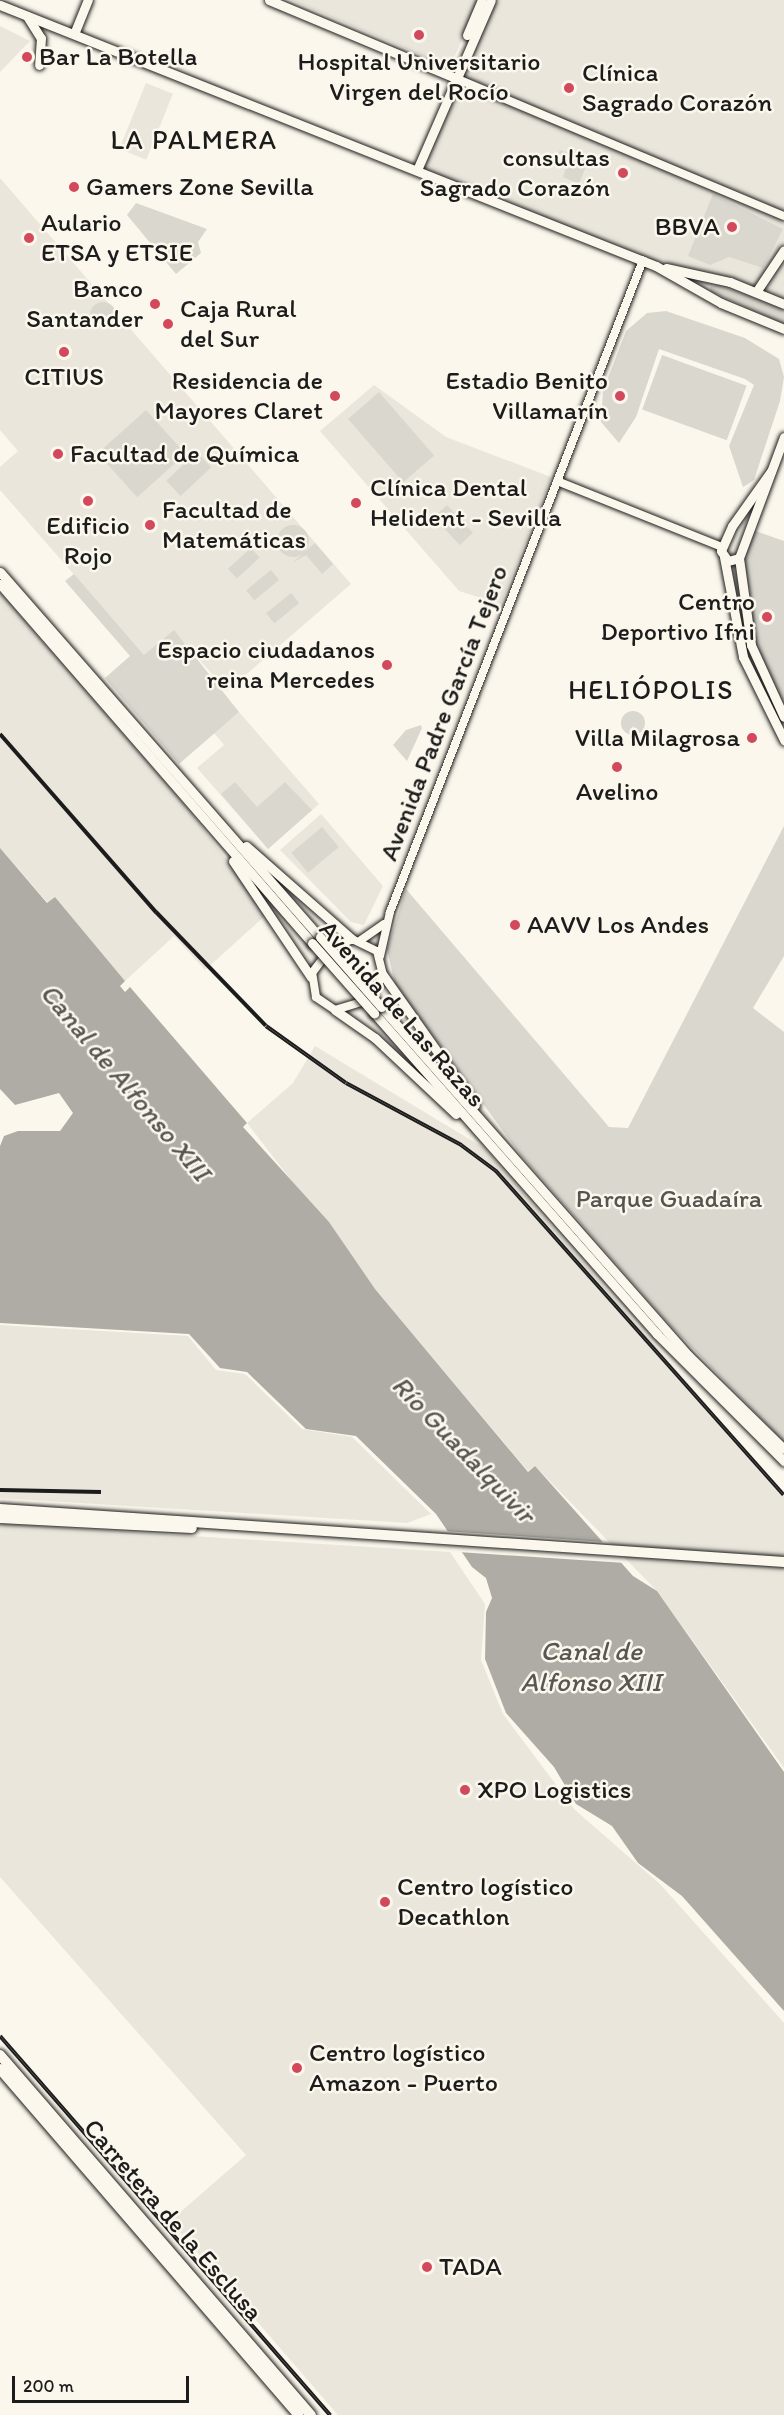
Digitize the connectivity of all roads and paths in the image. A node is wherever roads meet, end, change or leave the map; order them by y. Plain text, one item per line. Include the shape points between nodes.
1 (88, 0) edge
2 (269, 0) edge
3 (482, 0) edge
4 (491, 0) edge
5 (0, 5) edge
6 (25, 15) junction
7 (74, 34) junction
8 (39, 65) dead end
9 (453, 77) junction
10 (417, 170) junction
11 (784, 216) edge
12 (784, 250) edge
13 (643, 260) junction
14 (656, 266) junction
15 (756, 292) junction
16 (784, 304) edge
17 (784, 329) edge
18 (784, 437) edge
19 (771, 471) junction
20 (557, 481) junction
21 (724, 550) junction
22 (740, 555) junction
23 (0, 572) edge
24 (0, 584) edge
25 (784, 717) edge
26 (784, 740) edge
27 (209, 819) junction
28 (390, 912) junction
29 (357, 940) junction
30 (380, 956) junction
31 (383, 975) junction
32 (311, 977) junction
33 (335, 1010) junction
34 (500, 1150) junction
35 (784, 1449) edge
36 (784, 1461) edge
37 (0, 1509) edge
38 (0, 1518) edge
39 (201, 1526) junction
40 (784, 1562) edge
41 (0, 2055) edge
42 (0, 2069) edge
43 (299, 2415) edge
44 (311, 2415) edge

1 - 7 main road
2 - 9 main road
3 - 9 main road
4 - 9 main road
5 - 6 main road
6 - 7 main road
6 - 8 main road via 41,38
7 - 10 main road
9 - 10 main road
9 - 11 street
10 - 13 main road
12 - 15 main road
13 - 14 main road
13 - 20 street, Avenida Padre García Tejero
14 - 15 main road
14 - 17 main road via 721,303
15 - 16 main road
18 - 19 main road
19 - 21 main road via 741,512
19 - 22 main road
20 - 21 street
20 - 28 street, Avenida Padre García Tejero
21 - 22 main road
21 - 22 main road
21 - 26 main road via 742,657
22 - 25 main road via 752,645
23 - 27 main road, Avenida de Las Razas
24 - 27 main road, Avenida de Las Razas
27 - 29 main road
27 - 32 main road
27 - 34 main road, Avenida de Las Razas, bridge
28 - 29 street, Avenida Padre García Tejero via 380,929
28 - 30 street, Avenida Padre García Tejero
29 - 30 street
29 - 32 street via 330,949
30 - 31 street
31 - 33 street via 368,1000
31 - 34 main road
32 - 33 street via 316,998
33 - 34 main road via 375,1038
34 - 35 main road, Avenida de Las Razas via 689,1356
34 - 36 main road, Avenida de Las Razas via 720,1403
37 - 39 highway
38 - 39 highway
39 - 40 highway
41 - 44 highway, Carretera de la Esclusa
42 - 43 highway, Carretera de la Esclusa via 200,2306

